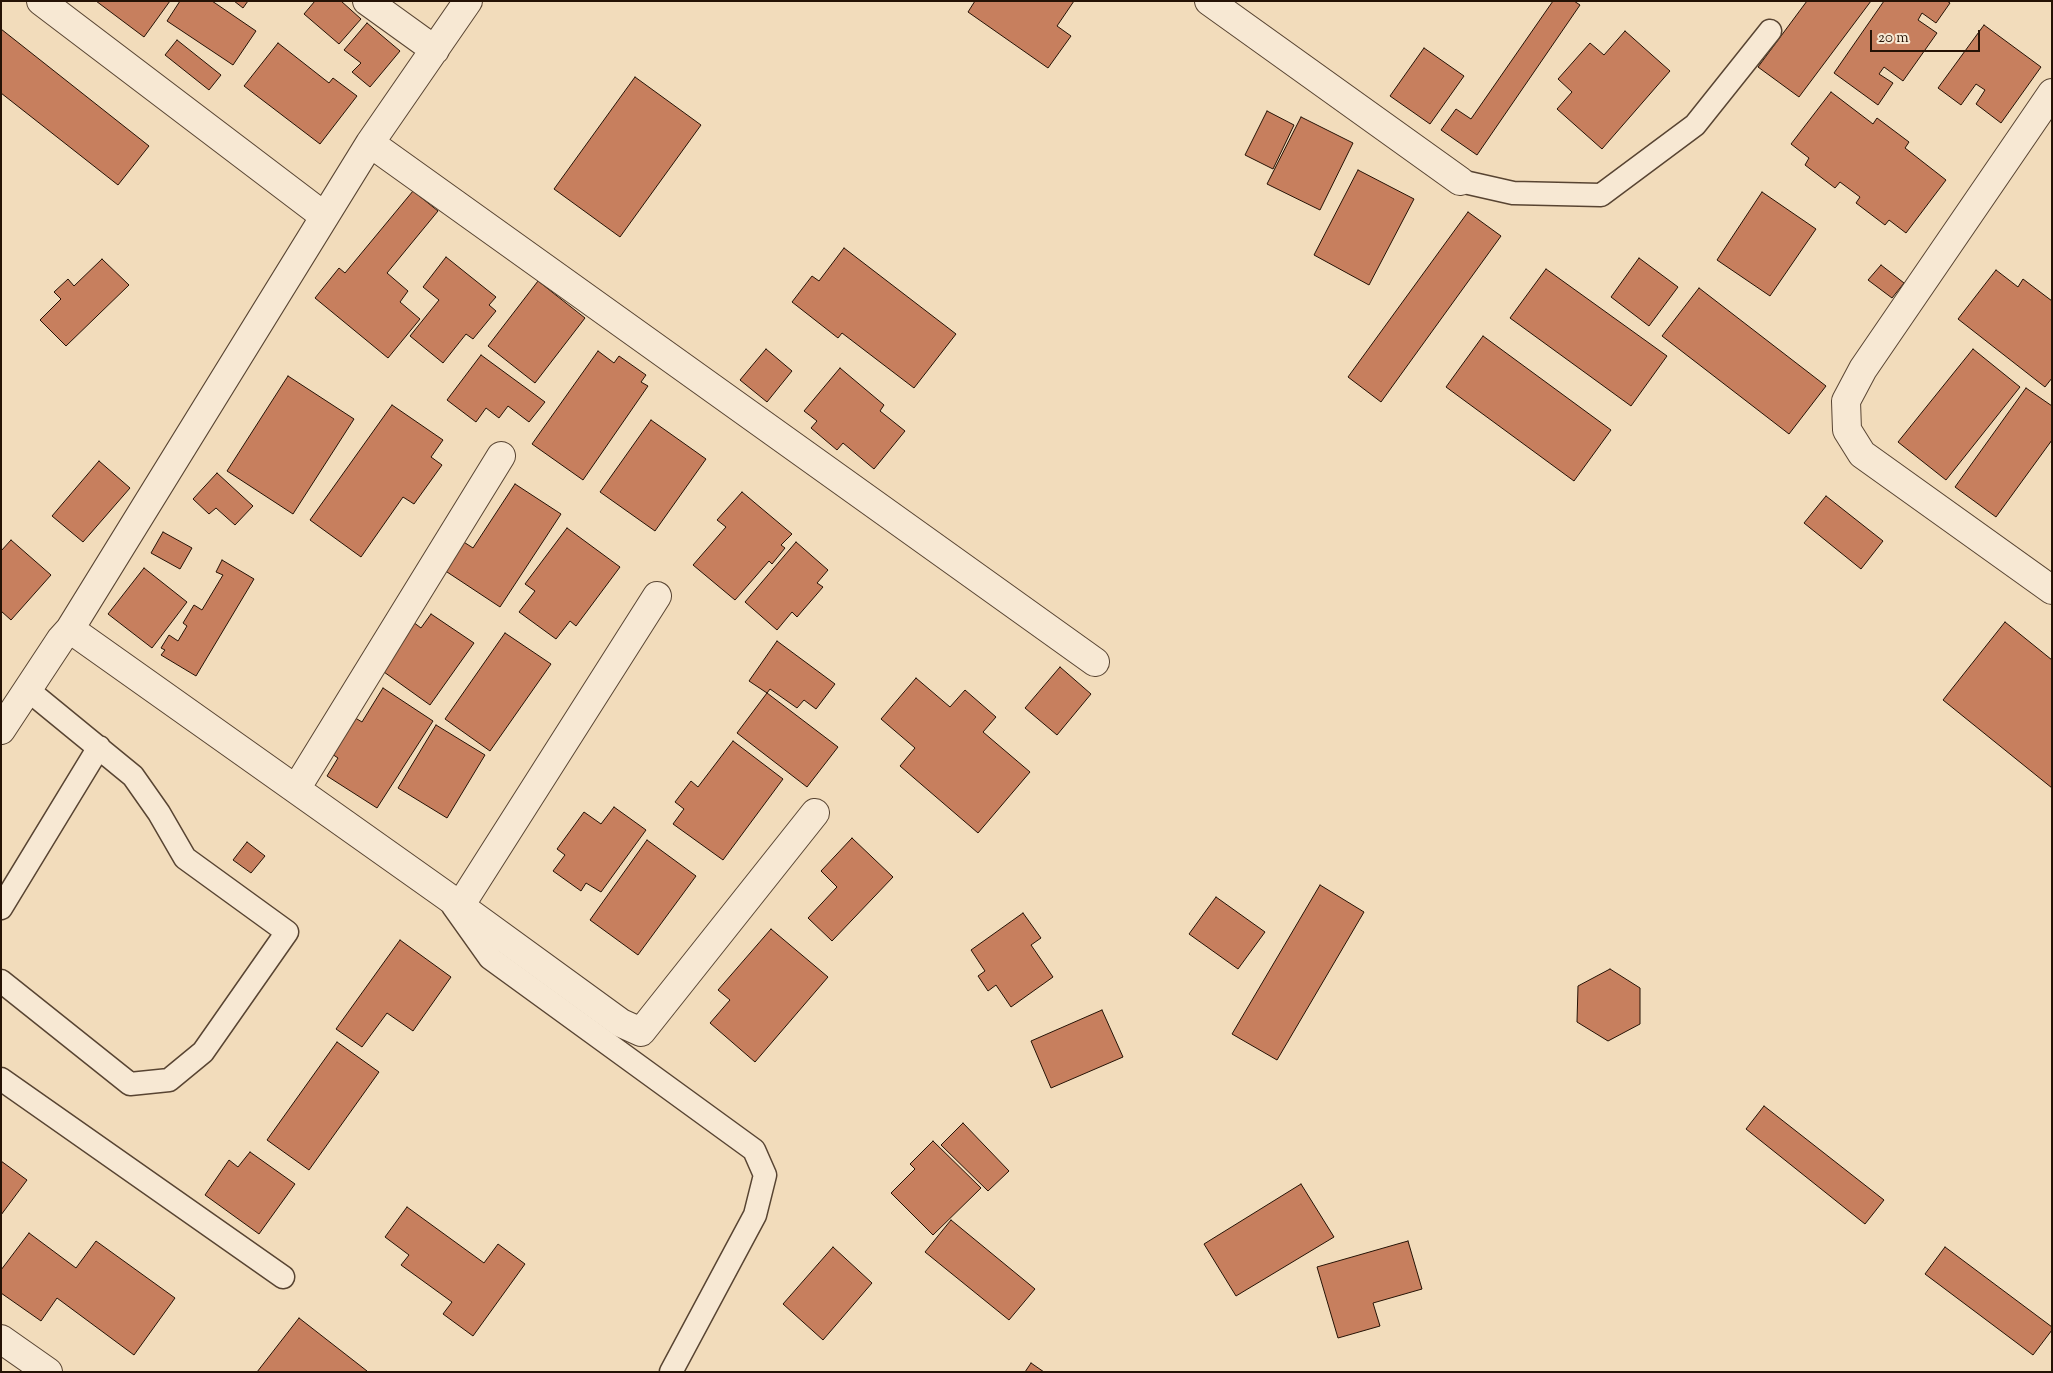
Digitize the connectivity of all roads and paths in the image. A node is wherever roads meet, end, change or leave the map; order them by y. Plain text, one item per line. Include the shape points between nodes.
1 (41, 1) edge
2 (367, 1) edge
3 (468, 1) edge
4 (1209, 1) edge
5 (1770, 31) dead end
6 (435, 50) junction
7 (2052, 93) edge
8 (370, 143) junction
9 (1460, 181) joint
10 (324, 216) junction
11 (501, 456) dead end
12 (2052, 590) edge
13 (657, 596) dead end
14 (70, 629) junction
15 (1095, 662) dead end
16 (28, 690) junction
17 (1, 730) edge
18 (99, 748) junction
19 (296, 789) junction
20 (815, 813) dead end
21 (453, 900) junction
22 (1, 908) edge
23 (1, 982) edge
24 (1, 1079) edge
25 (283, 1277) dead end
26 (1, 1339) edge
27 (48, 1372) edge
28 (671, 1372) edge

1 - 10 street
2 - 6 street
3 - 6 street
4 - 9 street
5 - 9 lane via 1695,125 1601,195 1513,193
6 - 8 street
7 - 12 street via 1863,369 1846,401 1847,430 1862,454
8 - 10 street
8 - 15 street
10 - 14 street
11 - 19 street
13 - 21 street
14 - 16 street
14 - 19 street
16 - 17 street
16 - 18 lane
18 - 22 lane
18 - 23 lane via 133,776 159,812 185,858 287,932 203,1052 169,1080 130,1084
19 - 21 street
20 - 21 street via 641,1032 621,1023
21 - 28 lane via 490,958 754,1150 765,1175 755,1215
24 - 25 lane
26 - 27 street

